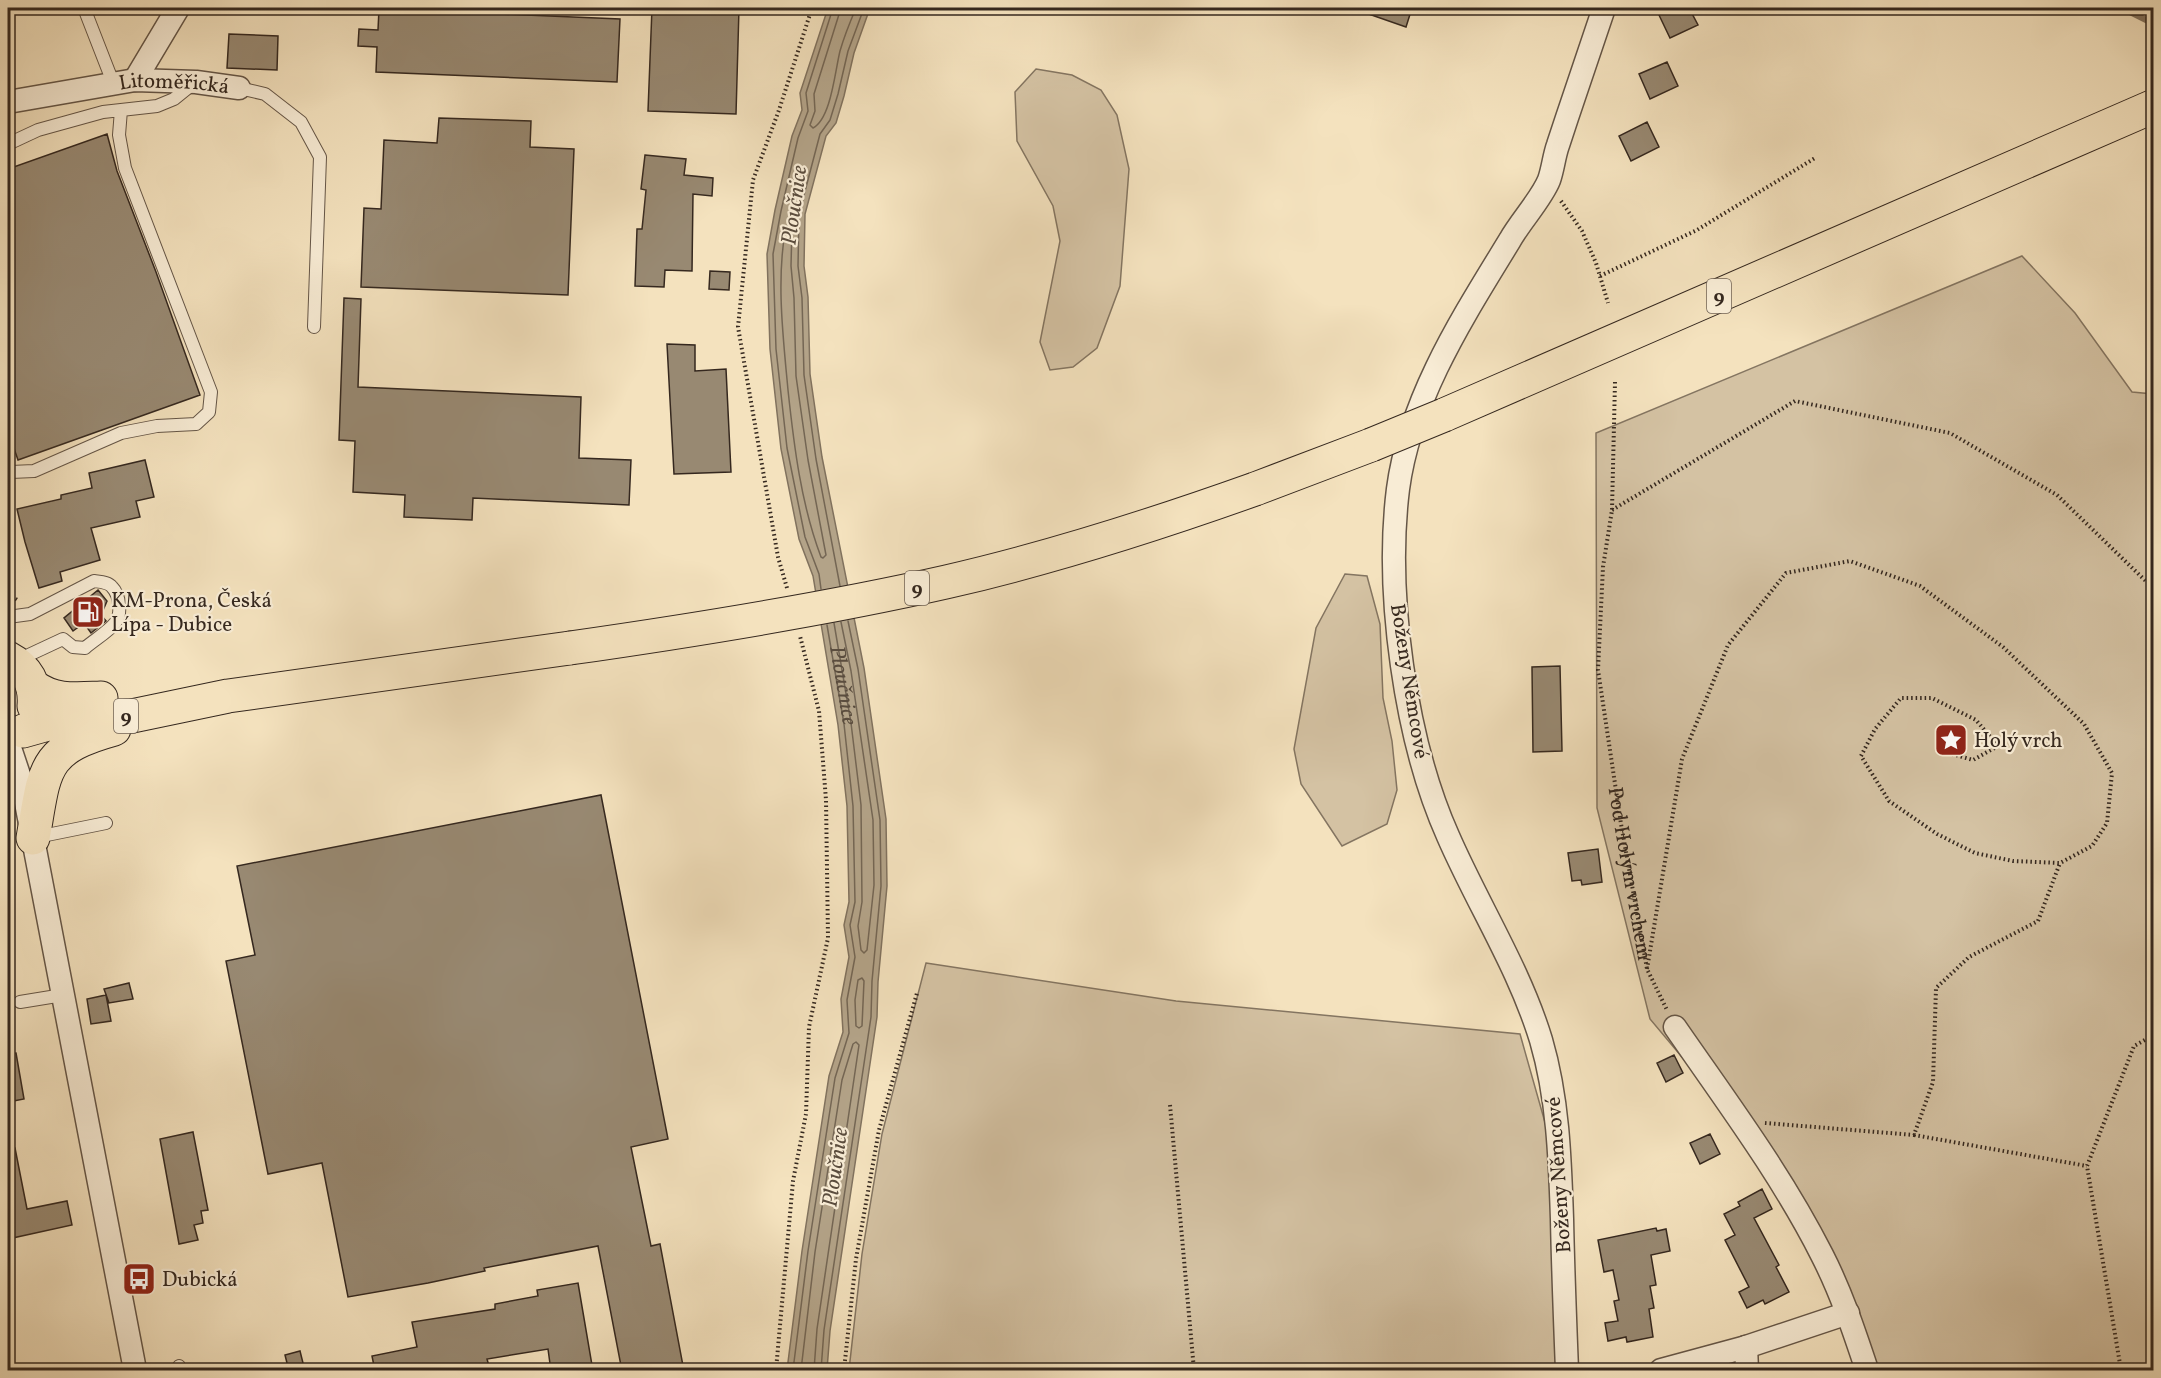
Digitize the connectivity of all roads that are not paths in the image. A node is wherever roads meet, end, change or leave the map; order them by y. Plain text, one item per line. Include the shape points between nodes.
1 (84, 8) edge
2 (178, 8) edge
3 (1604, 8) edge
4 (196, 82) junction
5 (124, 83) junction
6 (239, 88) joint
7 (8, 102) edge
8 (2154, 106) edge
9 (121, 110) junction
10 (8, 144) edge
11 (314, 327) dead end
12 (8, 470) edge
13 (8, 618) edge
14 (19, 669) edge
15 (228, 696) junction
16 (13, 738) edge
17 (106, 823) dead end
18 (33, 838) junction
19 (63, 995) junction
20 (20, 1002) dead end
21 (1675, 1027) road end
22 (1848, 1313) junction
23 (1746, 1347) junction
24 (135, 1371) edge
25 (1567, 1371) edge
26 (1661, 1371) edge
27 (1747, 1371) edge
28 (1868, 1371) edge

1 - 5 lane
2 - 5 street
3 - 25 street, Boženy Němcové via 1549,182 1482,285 1425,392 1405,451 1394,551 1399,634 1412,720 1428,783 1448,836 1533,1014 1553,1091 1560,1166
4 - 5 street, Litoměřická
4 - 6 street, Litoměřická
4 - 9 lane via 157,106
5 - 7 street, Litoměřická
6 - 11 lane, Litoměřická via 265,94 301,122 320,157
8 - 15 main road, 9, bridge via 1444,415 1255,489 1113,537 1031,561 781,616
9 - 10 lane via 38,130
9 - 12 lane via 119,135 125,168 211,392 209,412 196,424 121,433 34,471
13 - 14 lane via 30,614 94,582 113,587 119,599 116,622 85,648 73,647 63,639
14 - 15 main road, 9 via 50,696 68,699
14 - 16 main road via 35,705 33,714
15 - 16 main road, 9 via 132,716 62,720
15 - 18 main road via 83,738 64,749 43,780
16 - 18 street
17 - 18 lane
18 - 19 street
19 - 20 lane
19 - 24 street
21 - 22 street via 1784,1187 1823,1256
22 - 23 street
22 - 28 street
23 - 26 street
23 - 27 street

